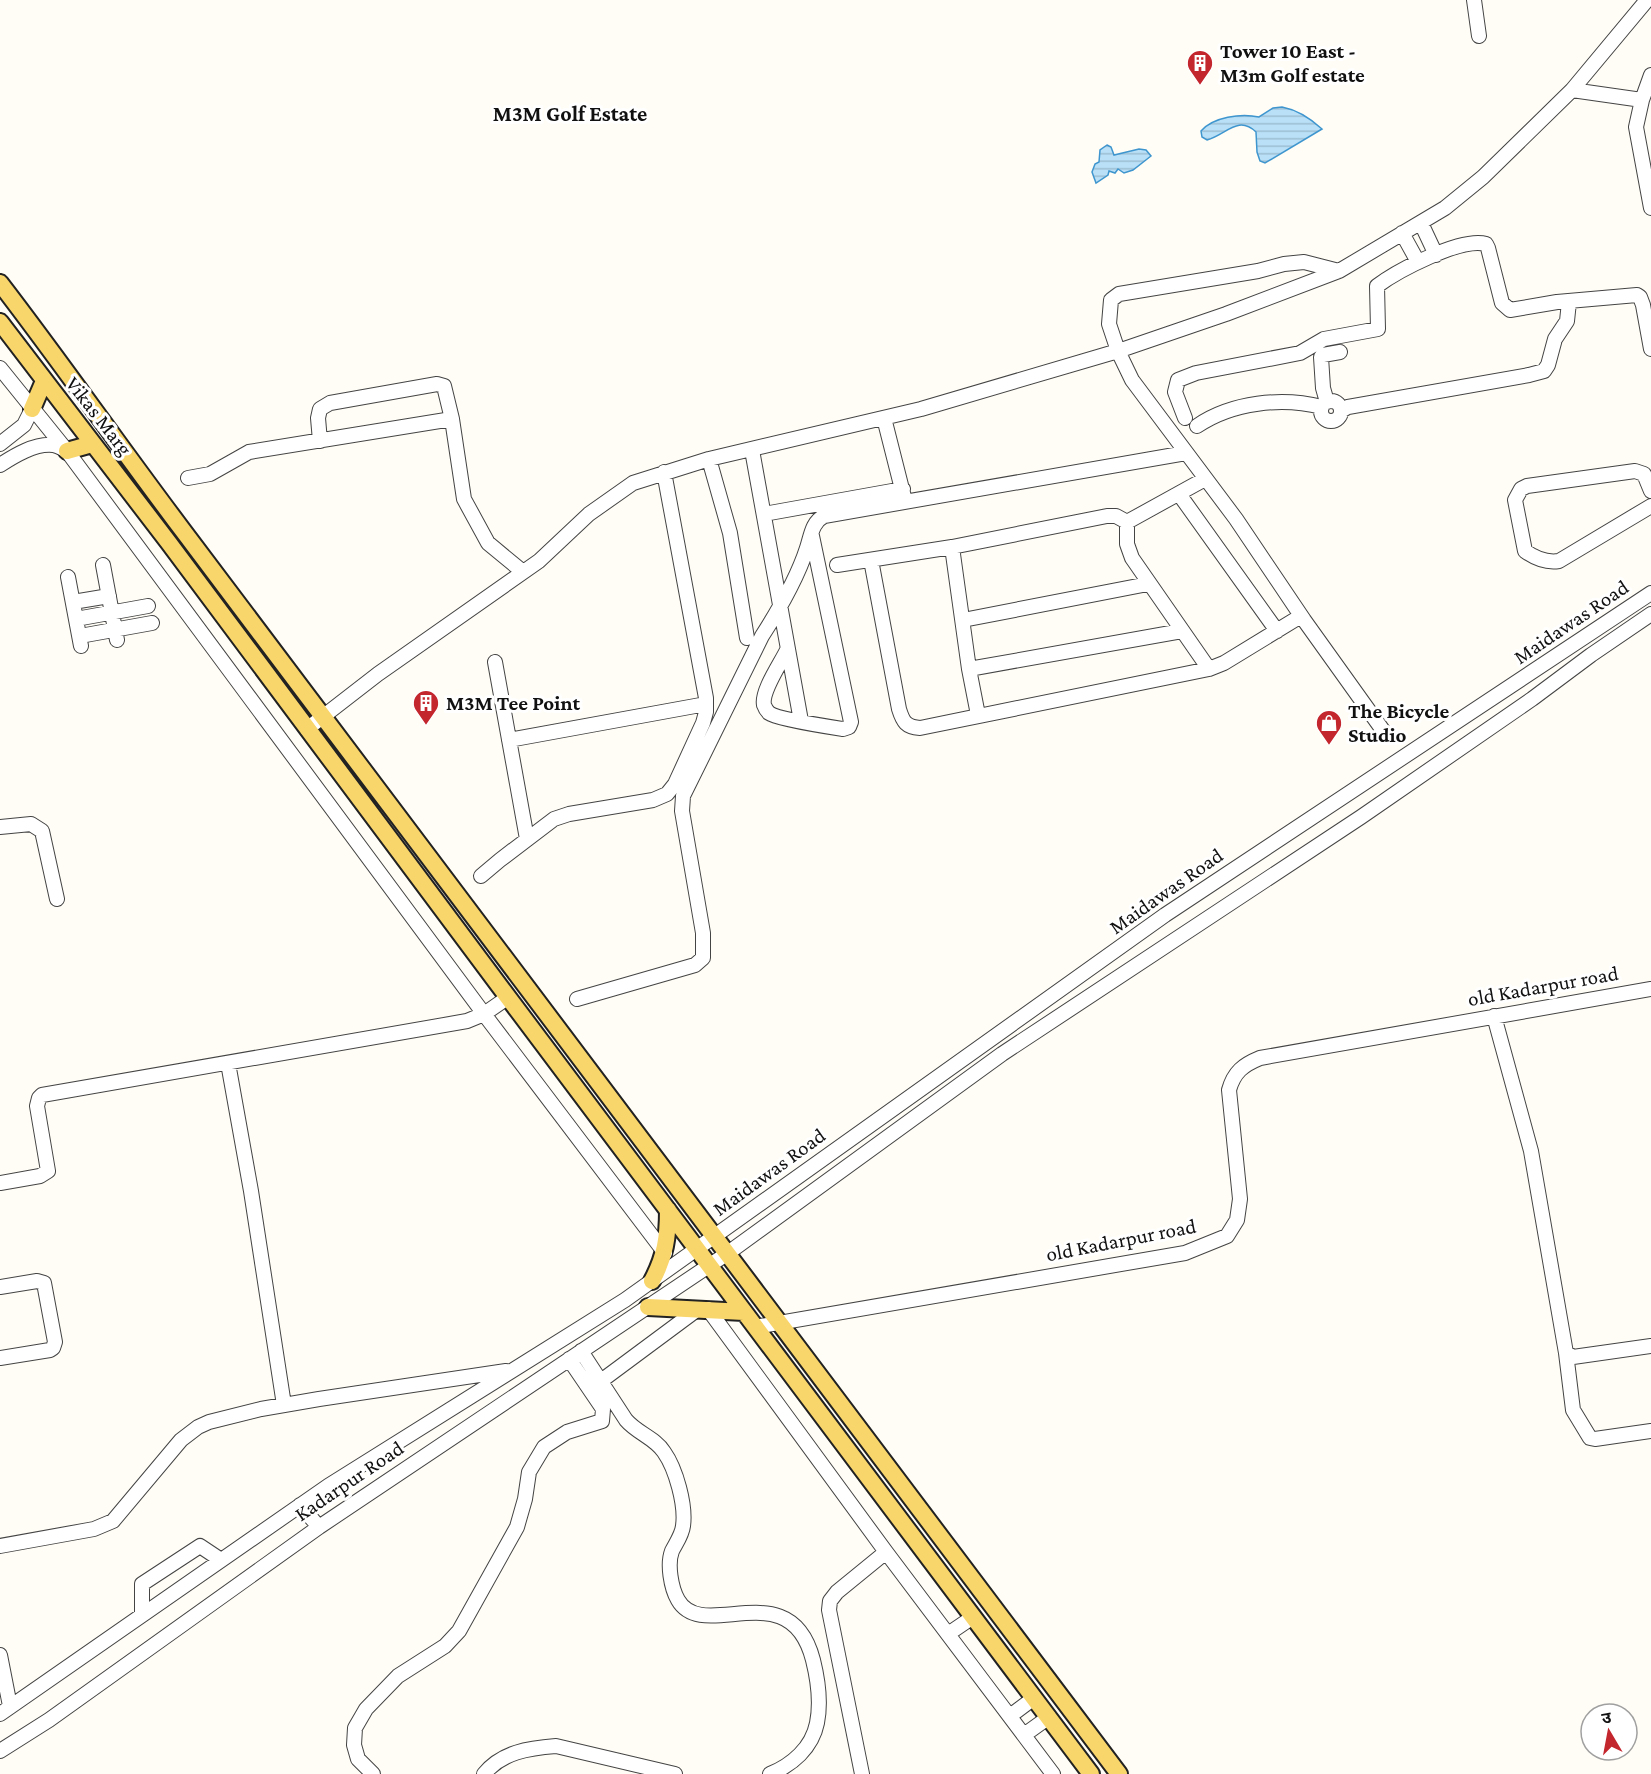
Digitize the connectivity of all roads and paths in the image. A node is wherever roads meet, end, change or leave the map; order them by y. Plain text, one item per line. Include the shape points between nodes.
1 (1474, 0) edge
2 (1647, 0) edge
3 (1479, 36) dead end
4 (1651, 75) edge
5 (1572, 90) junction
6 (1642, 100) junction
7 (1651, 208) edge
8 (1421, 223) junction
9 (1402, 233) junction
10 (1436, 255) junction
11 (1418, 262) junction
12 (1339, 271) junction
13 (0, 284) edge
14 (1569, 302) junction
15 (0, 322) edge
16 (1651, 349) edge
17 (1118, 351) junction
18 (1340, 352) dead end
19 (0, 368) edge
20 (44, 381) junction
21 (1325, 404) junction
22 (32, 409) junction
23 (884, 418) junction
24 (452, 419) junction
25 (1191, 422) junction
26 (1167, 429) junction
27 (320, 441) junction
28 (0, 444) edge
29 (92, 444) junction
30 (1182, 448) junction
31 (752, 450) junction
32 (67, 451) junction
33 (709, 459) junction
34 (2, 461) edge
35 (664, 472) junction
36 (188, 478) dead end
37 (1205, 479) junction
38 (1651, 491) edge
39 (1179, 494) junction
40 (904, 496) junction
41 (1651, 506) edge
42 (764, 514) junction
43 (1127, 522) junction
44 (812, 533) junction
45 (952, 547) junction
46 (871, 560) junction
47 (103, 565) dead end
48 (837, 565) dead end
49 (524, 572) junction
50 (68, 577) dead end
51 (1148, 584) junction
52 (1651, 593) edge
53 (109, 596) junction
54 (73, 602) junction
55 (148, 606) dead end
56 (780, 607) junction
57 (112, 612) junction
58 (1651, 614) edge
59 (1301, 616) junction
60 (76, 619) junction
61 (963, 620) junction
62 (152, 623) dead end
63 (1182, 631) junction
64 (1277, 631) junction
65 (116, 635) junction
66 (747, 638) dead end
67 (788, 650) junction
68 (495, 662) dead end
69 (969, 669) junction
70 (1209, 669) junction
71 (706, 704) junction
72 (978, 715) junction
73 (324, 716) junction
74 (801, 721) junction
75 (307, 729) junction
76 (1387, 736) dead end
77 (509, 740) junction
78 (0, 828) edge
79 (527, 839) junction
80 (481, 876) dead end
81 (57, 899) dead end
82 (1651, 989) edge
83 (507, 998) junction
84 (577, 999) dead end
85 (484, 1014) junction
86 (1494, 1016) junction
87 (228, 1063) junction
88 (0, 1183) edge
89 (668, 1210) junction
90 (714, 1237) junction
91 (698, 1249) junction
92 (665, 1253) junction
93 (728, 1253) junction
94 (709, 1266) junction
95 (652, 1281) junction
96 (0, 1287) edge
97 (648, 1307) junction
98 (703, 1309) junction
99 (744, 1312) junction
100 (779, 1322) junction
101 (755, 1327) junction
102 (1651, 1346) edge
103 (581, 1351) junction
104 (1566, 1353) junction
105 (0, 1358) edge
106 (569, 1359) junction
107 (514, 1370) junction
108 (596, 1381) junction
109 (285, 1405) junction
110 (1651, 1431) edge
111 (300, 1505) junction
112 (319, 1527) junction
113 (0, 1546) edge
114 (886, 1552) junction
115 (220, 1560) junction
116 (142, 1615) junction
117 (973, 1617) junction
118 (948, 1635) junction
119 (1, 1661) edge
120 (1034, 1698) junction
121 (5, 1710) edge
122 (1010, 1716) junction
123 (1049, 1717) junction
124 (1024, 1735) junction
125 (0, 1751) edge
126 (373, 1774) edge
127 (484, 1774) edge
128 (675, 1774) edge
129 (770, 1774) edge
130 (862, 1774) edge
131 (1053, 1774) edge
132 (1091, 1774) edge
133 (1119, 1774) edge

1 - 3 street
2 - 5 street
4 - 6 street
5 - 6 street
5 - 8 street via 1484,177
6 - 7 street via 1636,127
8 - 9 street
8 - 10 street
9 - 11 street
9 - 12 street
10 - 11 street
10 - 14 street via 1458,246 1486,244 1502,303 1510,310
11 - 25 street via 1377,286 1378,329 1324,339 1300,353 1178,380 1175,392
12 - 17 street
12 - 17 street via 1304,262 1284,264 1119,294 1111,300 1109,317
13 - 73 main road
14 - 16 street via 1623,295 1640,297
14 - 21 street via 1567,321 1544,370 1341,411 1336,402
15 - 20 main road, Vikas Marg
17 - 23 street
17 - 26 street via 1132,380
18 - 21 street via 1321,357
19 - 22 street
20 - 22 main road
20 - 29 main road, Vikas Marg
21 - 25 street via 1275,402
22 - 28 street via 24,425
22 - 32 street
23 - 31 street
23 - 40 street
24 - 27 street
24 - 27 street via 446,390 437,384 330,404 320,409
24 - 49 street via 464,499 488,543
25 - 26 street
25 - 30 street
26 - 30 street
27 - 36 street via 249,452 210,474
29 - 32 main road
29 - 75 main road, Vikas Marg
30 - 37 street
30 - 40 street
31 - 33 street
31 - 42 street
32 - 34 street via 54,445 44,446
32 - 85 street
33 - 35 street
33 - 66 street via 730,533
35 - 49 street via 633,483 605,501
35 - 71 street
37 - 39 street
37 - 59 street
38 - 41 street via 1644,474 1635,471 1527,486 1515,500 1525,551 1551,562 1559,561
39 - 43 street
39 - 64 street
40 - 42 street
40 - 44 street via 824,516 818,519
42 - 56 street
43 - 45 street via 1107,516
43 - 51 street via 1127,544
44 - 56 street via 802,564
44 - 74 street via 851,722 843,729
45 - 46 street
45 - 61 street
46 - 48 street
46 - 72 street via 903,722 921,728
47 - 53 street
49 - 73 street
50 - 54 street
51 - 61 street
51 - 63 street
52 - 90 street, Maidawas Road via 1165,915
53 - 54 street
53 - 57 street
54 - 60 street
55 - 57 street
56 - 67 street
56 - 84 street via 683,796 682,811 703,933 703,958 695,965
57 - 60 street
57 - 65 street
58 - 93 street, Maidawas Road via 1361,817 1002,1054
59 - 64 street
59 - 76 street
60 - 65 street via 80,641
61 - 69 street
62 - 65 street
63 - 69 street
63 - 70 street
64 - 70 street
67 - 74 street
67 - 74 street via 765,694 764,704 771,714
68 - 77 street
69 - 72 street
70 - 72 street
71 - 77 street
71 - 79 street via 703,723 667,794 653,800 569,814 554,819
73 - 75 street
73 - 90 main road
75 - 83 main road, Vikas Marg
77 - 79 street
78 - 81 street via 31,824 42,831
79 - 80 street
82 - 86 street, old Kadarpur road
83 - 85 street
83 - 89 main road, Vikas Marg
85 - 87 street via 455,1023
85 - 92 street
86 - 100 street, old Kadarpur road via 1260,1058 1244,1065 1233,1077 1229,1090 1240,1199 1237,1220 1227,1236 1207,1245
86 - 104 street via 1531,1151
87 - 88 street via 42,1095 37,1106 48,1171
87 - 109 street
89 - 91 main road, Vikas Marg
89 - 92 main road
90 - 91 street, Kadarpur Road
90 - 93 main road
91 - 94 main road, Vikas Marg
91 - 95 street, Kadarpur Road
92 - 95 main road
93 - 94 street, Kadarpur Road
93 - 100 main road
94 - 97 street, Kadarpur Road
94 - 99 main road, Vikas Marg
95 - 107 street, Kadarpur Road
96 - 105 street via 44,1283 55,1342 50,1350
97 - 98 main road
97 - 103 street, Kadarpur Road
98 - 99 main road
98 - 108 street
98 - 114 street
99 - 101 main road, Vikas Marg
100 - 101 street, old Kadarpur road
100 - 133 main road
101 - 117 main road, Vikas Marg
102 - 104 street via 1573,1357
103 - 106 street, Kadarpur Road
103 - 108 street
104 - 110 street via 1574,1410 1590,1438
106 - 108 street
106 - 112 street, Kadarpur Road
107 - 109 street
107 - 111 street, Kadarpur Road
108 - 126 street via 603,1420 555,1438 538,1455 529,1472 517,1527 459,1631 445,1646 398,1676 359,1719 353,1736 356,1754
108 - 129 street via 632,1427 664,1451 676,1477 684,1520 670,1558 678,1600 693,1613 704,1615 759,1612 783,1618 794,1625 810,1650 818,1684 816,1727 810,1744 784,1768
109 - 113 street via 224,1417 198,1427 181,1440 120,1514 104,1526
111 - 112 street
111 - 115 street, Kadarpur Road
112 - 125 street, Kadarpur Road
114 - 118 street
114 - 130 street via 837,1592 829,1610
115 - 116 street, Kadarpur Road
115 - 116 street via 200,1546 142,1584
116 - 121 street, Kadarpur Road
117 - 118 street
117 - 120 main road, Vikas Marg
118 - 122 street
119 - 121 street
120 - 122 street
120 - 123 main road, Vikas Marg
122 - 124 street
123 - 124 street
123 - 132 main road, Vikas Marg
124 - 131 street
127 - 128 street via 498,1761 517,1752 556,1746

